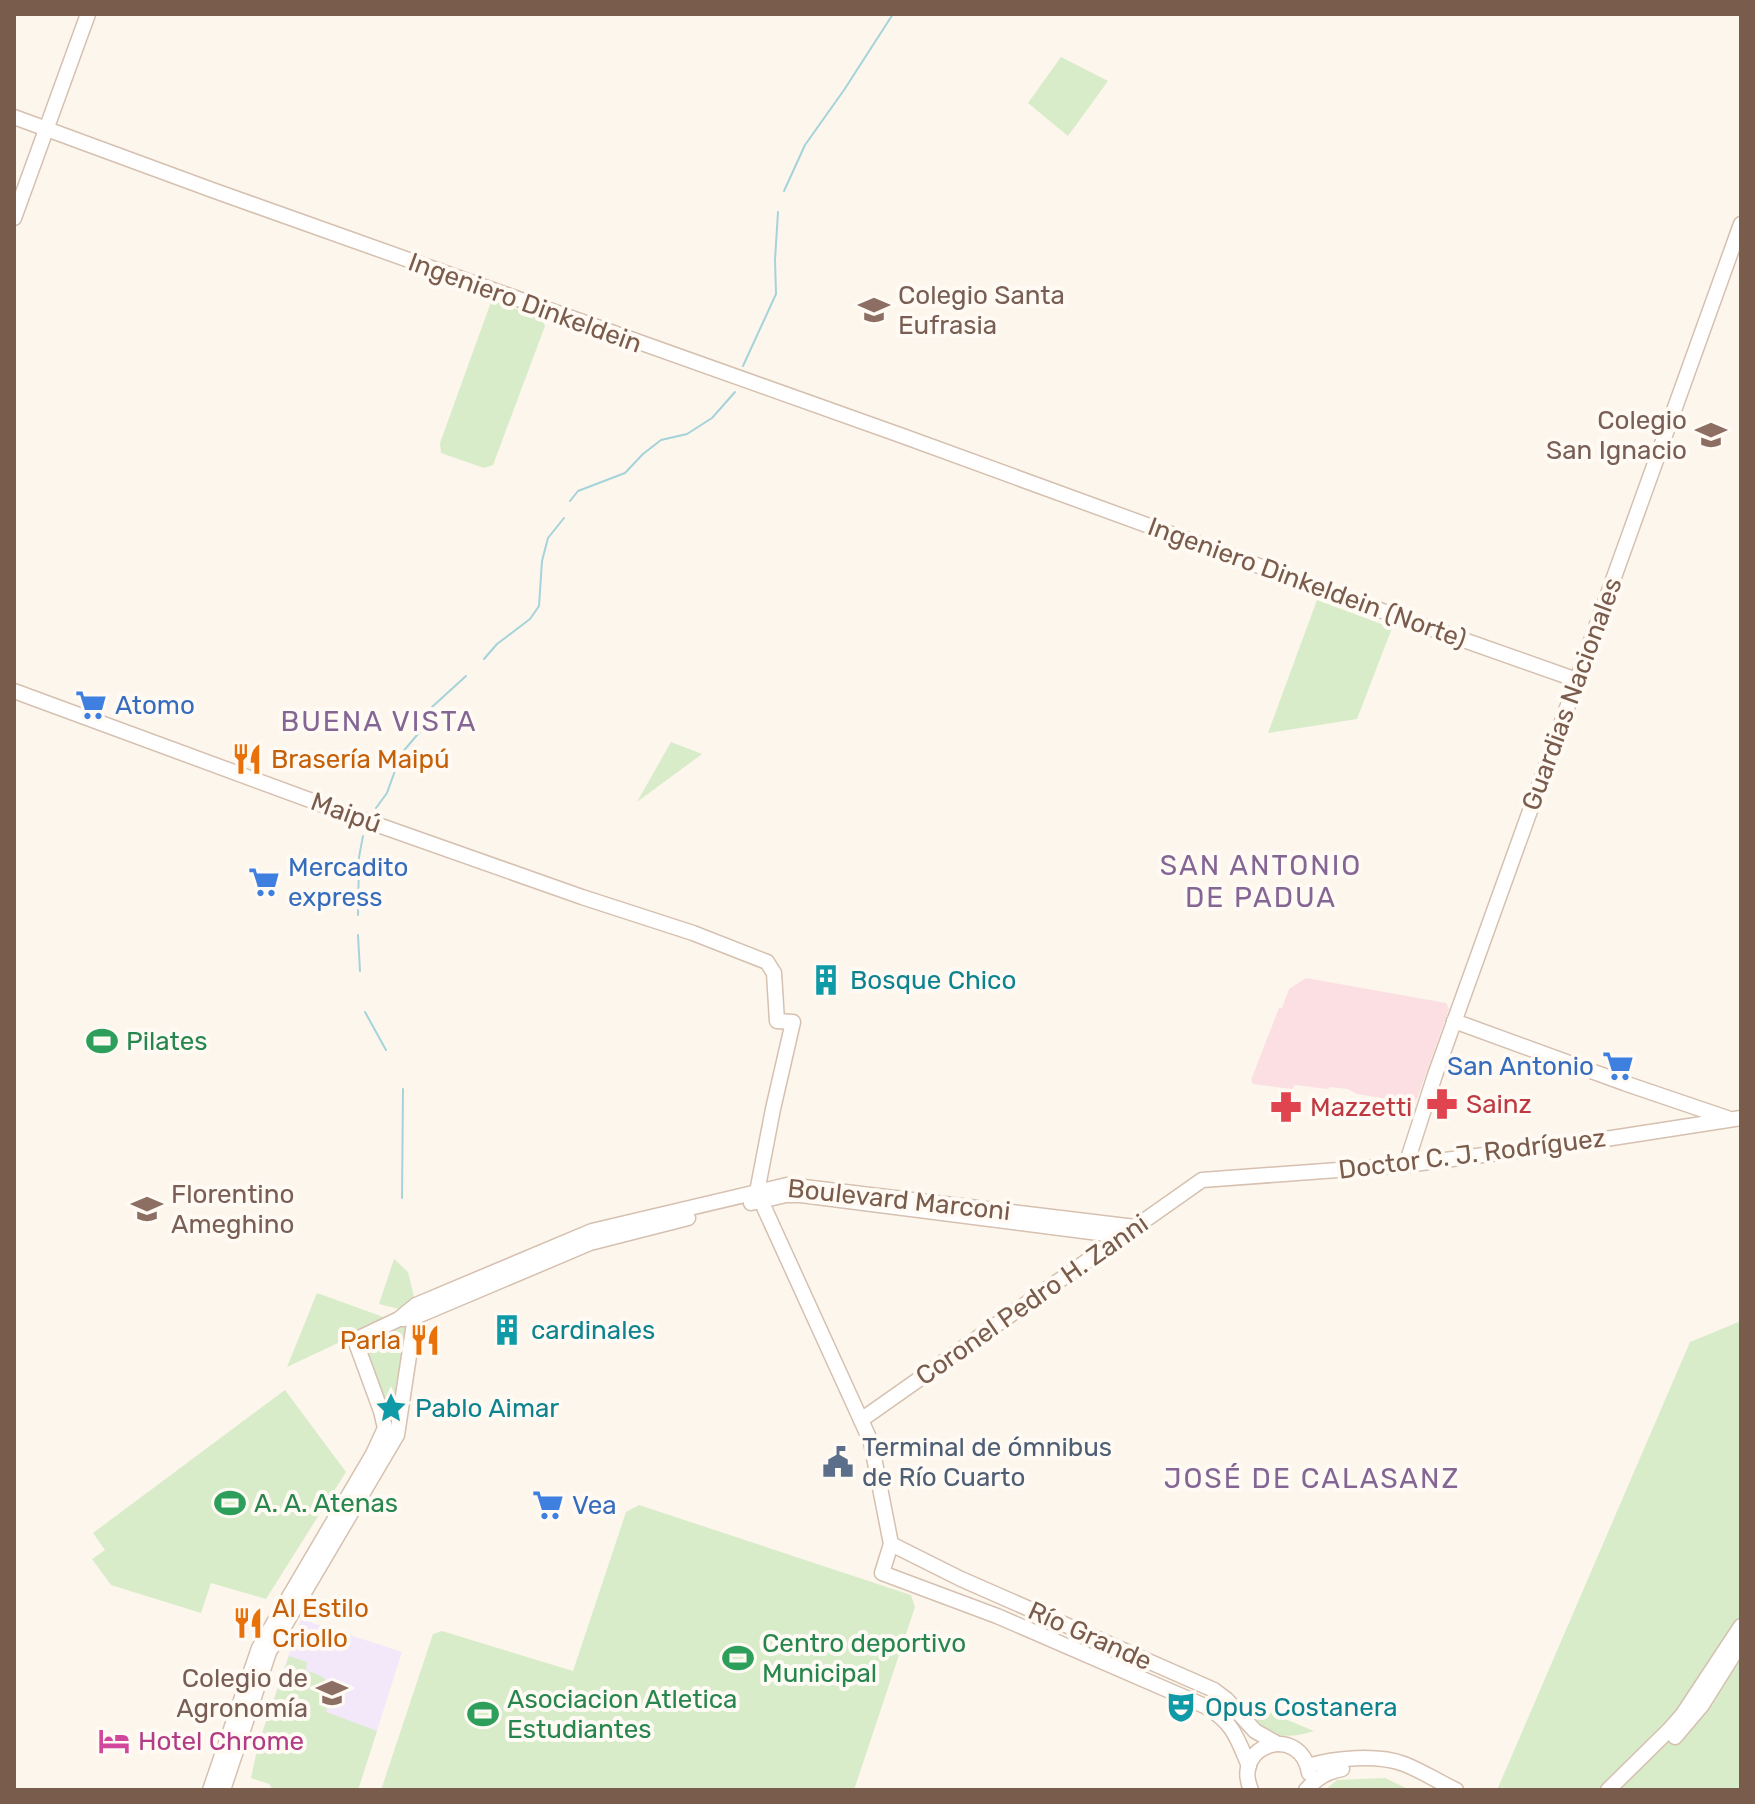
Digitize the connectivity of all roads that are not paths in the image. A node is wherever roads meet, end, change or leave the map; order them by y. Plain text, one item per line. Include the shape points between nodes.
1 (88, 14) edge
2 (14, 117) edge
3 (46, 129) junction
4 (14, 218) edge
5 (1741, 224) edge
6 (1037, 486) joint
7 (1577, 680) junction
8 (14, 691) edge
9 (1454, 1021) junction
10 (1736, 1119) edge
11 (1406, 1165) junction
12 (1202, 1180) joint
13 (758, 1196) junction
14 (1135, 1227) junction
15 (1122, 1236) junction
16 (416, 1311) junction
17 (861, 1420) junction
18 (891, 1544) junction
19 (1741, 1626) edge
20 (1741, 1643) edge
21 (1278, 1744) junction
22 (1249, 1766) junction
23 (1308, 1766) junction
24 (210, 1790) edge
25 (223, 1790) edge
26 (1251, 1790) edge
27 (1306, 1790) edge
28 (1437, 1790) edge
29 (1456, 1790) edge
30 (1608, 1790) edge
31 (1620, 1790) edge

1 - 3 main road
2 - 3 main road, Ingeniero Dinkeldein
3 - 4 main road
3 - 6 main road, Ingeniero Dinkeldein
5 - 7 main road, Guardias Nacionales
6 - 7 main road, Ingeniero Dinkeldein (Norte)
7 - 9 main road, Guardias Nacionales
8 - 13 main road, Maipú via 767,962 774,973 777,1021 793,1022
9 - 10 main road
9 - 11 main road, Guardias Nacionales
10 - 11 main road, Doctor C. J. Rodríguez
11 - 12 main road, Doctor C. J. Rodríguez
12 - 14 main road, Coronel Pedro H. Zanni
13 - 14 main road, Boulevard Marconi via 802,1185
13 - 15 main road, Boulevard Marconi via 801,1195
13 - 16 main road, Boulevard Marconi via 592,1231
13 - 17 main road
14 - 15 main road, Coronel Pedro H. Zanni
15 - 17 main road, Coronel Pedro H. Zanni
16 - 24 main road, Boulevard Marconi via 355,1340 385,1428 259,1648
16 - 25 main road via 397,1435 269,1652
17 - 18 main road via 871,1442
18 - 21 main road, Río Grande via 1214,1690 1255,1731
18 - 22 main road, Río Grande via 882,1573 997,1616 1207,1707 1226,1719
19 - 30 main road via 1683,1714
20 - 31 main road via 1690,1721
21 - 22 main road via 1260,1750
21 - 23 main road, Río Grande via 1294,1748
22 - 26 main road, Río Grande
23 - 27 main road
23 - 29 main road via 1383,1759
27 - 28 main road via 1327,1772 1378,1766

